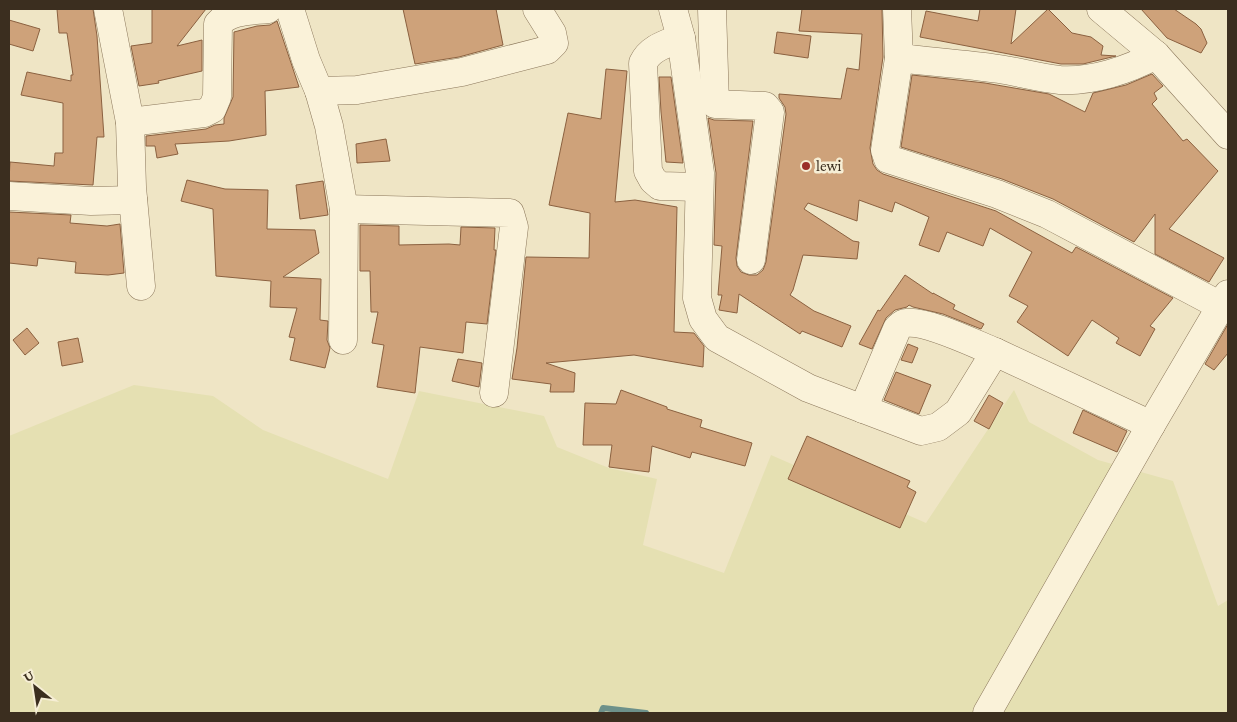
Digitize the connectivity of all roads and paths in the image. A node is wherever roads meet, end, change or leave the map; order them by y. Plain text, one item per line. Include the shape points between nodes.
1 (108, 9) edge
2 (268, 9) edge
3 (290, 9) edge
4 (537, 9) edge
5 (673, 9) edge
6 (712, 9) edge
7 (897, 9) edge
8 (1101, 9) edge
9 (682, 38) junction
10 (899, 58) junction
11 (1141, 62) junction
12 (319, 91) junction
13 (130, 122) junction
14 (1228, 135) edge
15 (699, 187) junction
16 (9, 196) edge
17 (133, 200) junction
18 (344, 209) junction
19 (751, 260) dead end
20 (142, 286) dead end
21 (1225, 300) edge
22 (342, 340) dead end
23 (995, 352) junction
24 (494, 394) dead end
25 (863, 409) junction
26 (1151, 425) junction
27 (987, 713) edge

1 - 13 street
2 - 13 street via 233,13 218,24 217,97 212,109 204,113
3 - 12 street
4 - 12 street via 552,33 554,43 547,50 462,72 357,90
5 - 9 street
6 - 19 street via 714,104 765,106 770,112
7 - 10 street
8 - 11 street
9 - 15 street via 700,173
9 - 15 street via 653,50 643,63 648,172 660,186
10 - 11 street via 998,69 1058,80 1090,78
10 - 21 street via 885,150 888,158 1047,214
11 - 14 street
12 - 18 street via 329,126
13 - 17 street
15 - 25 street via 698,298 703,319 717,338 808,388
16 - 17 street
17 - 20 street
18 - 22 street
18 - 24 street via 510,213 514,227
21 - 26 street
23 - 25 street via 958,412 938,427 921,431
23 - 25 street via 954,334 904,323 896,328
23 - 26 street
26 - 27 street

